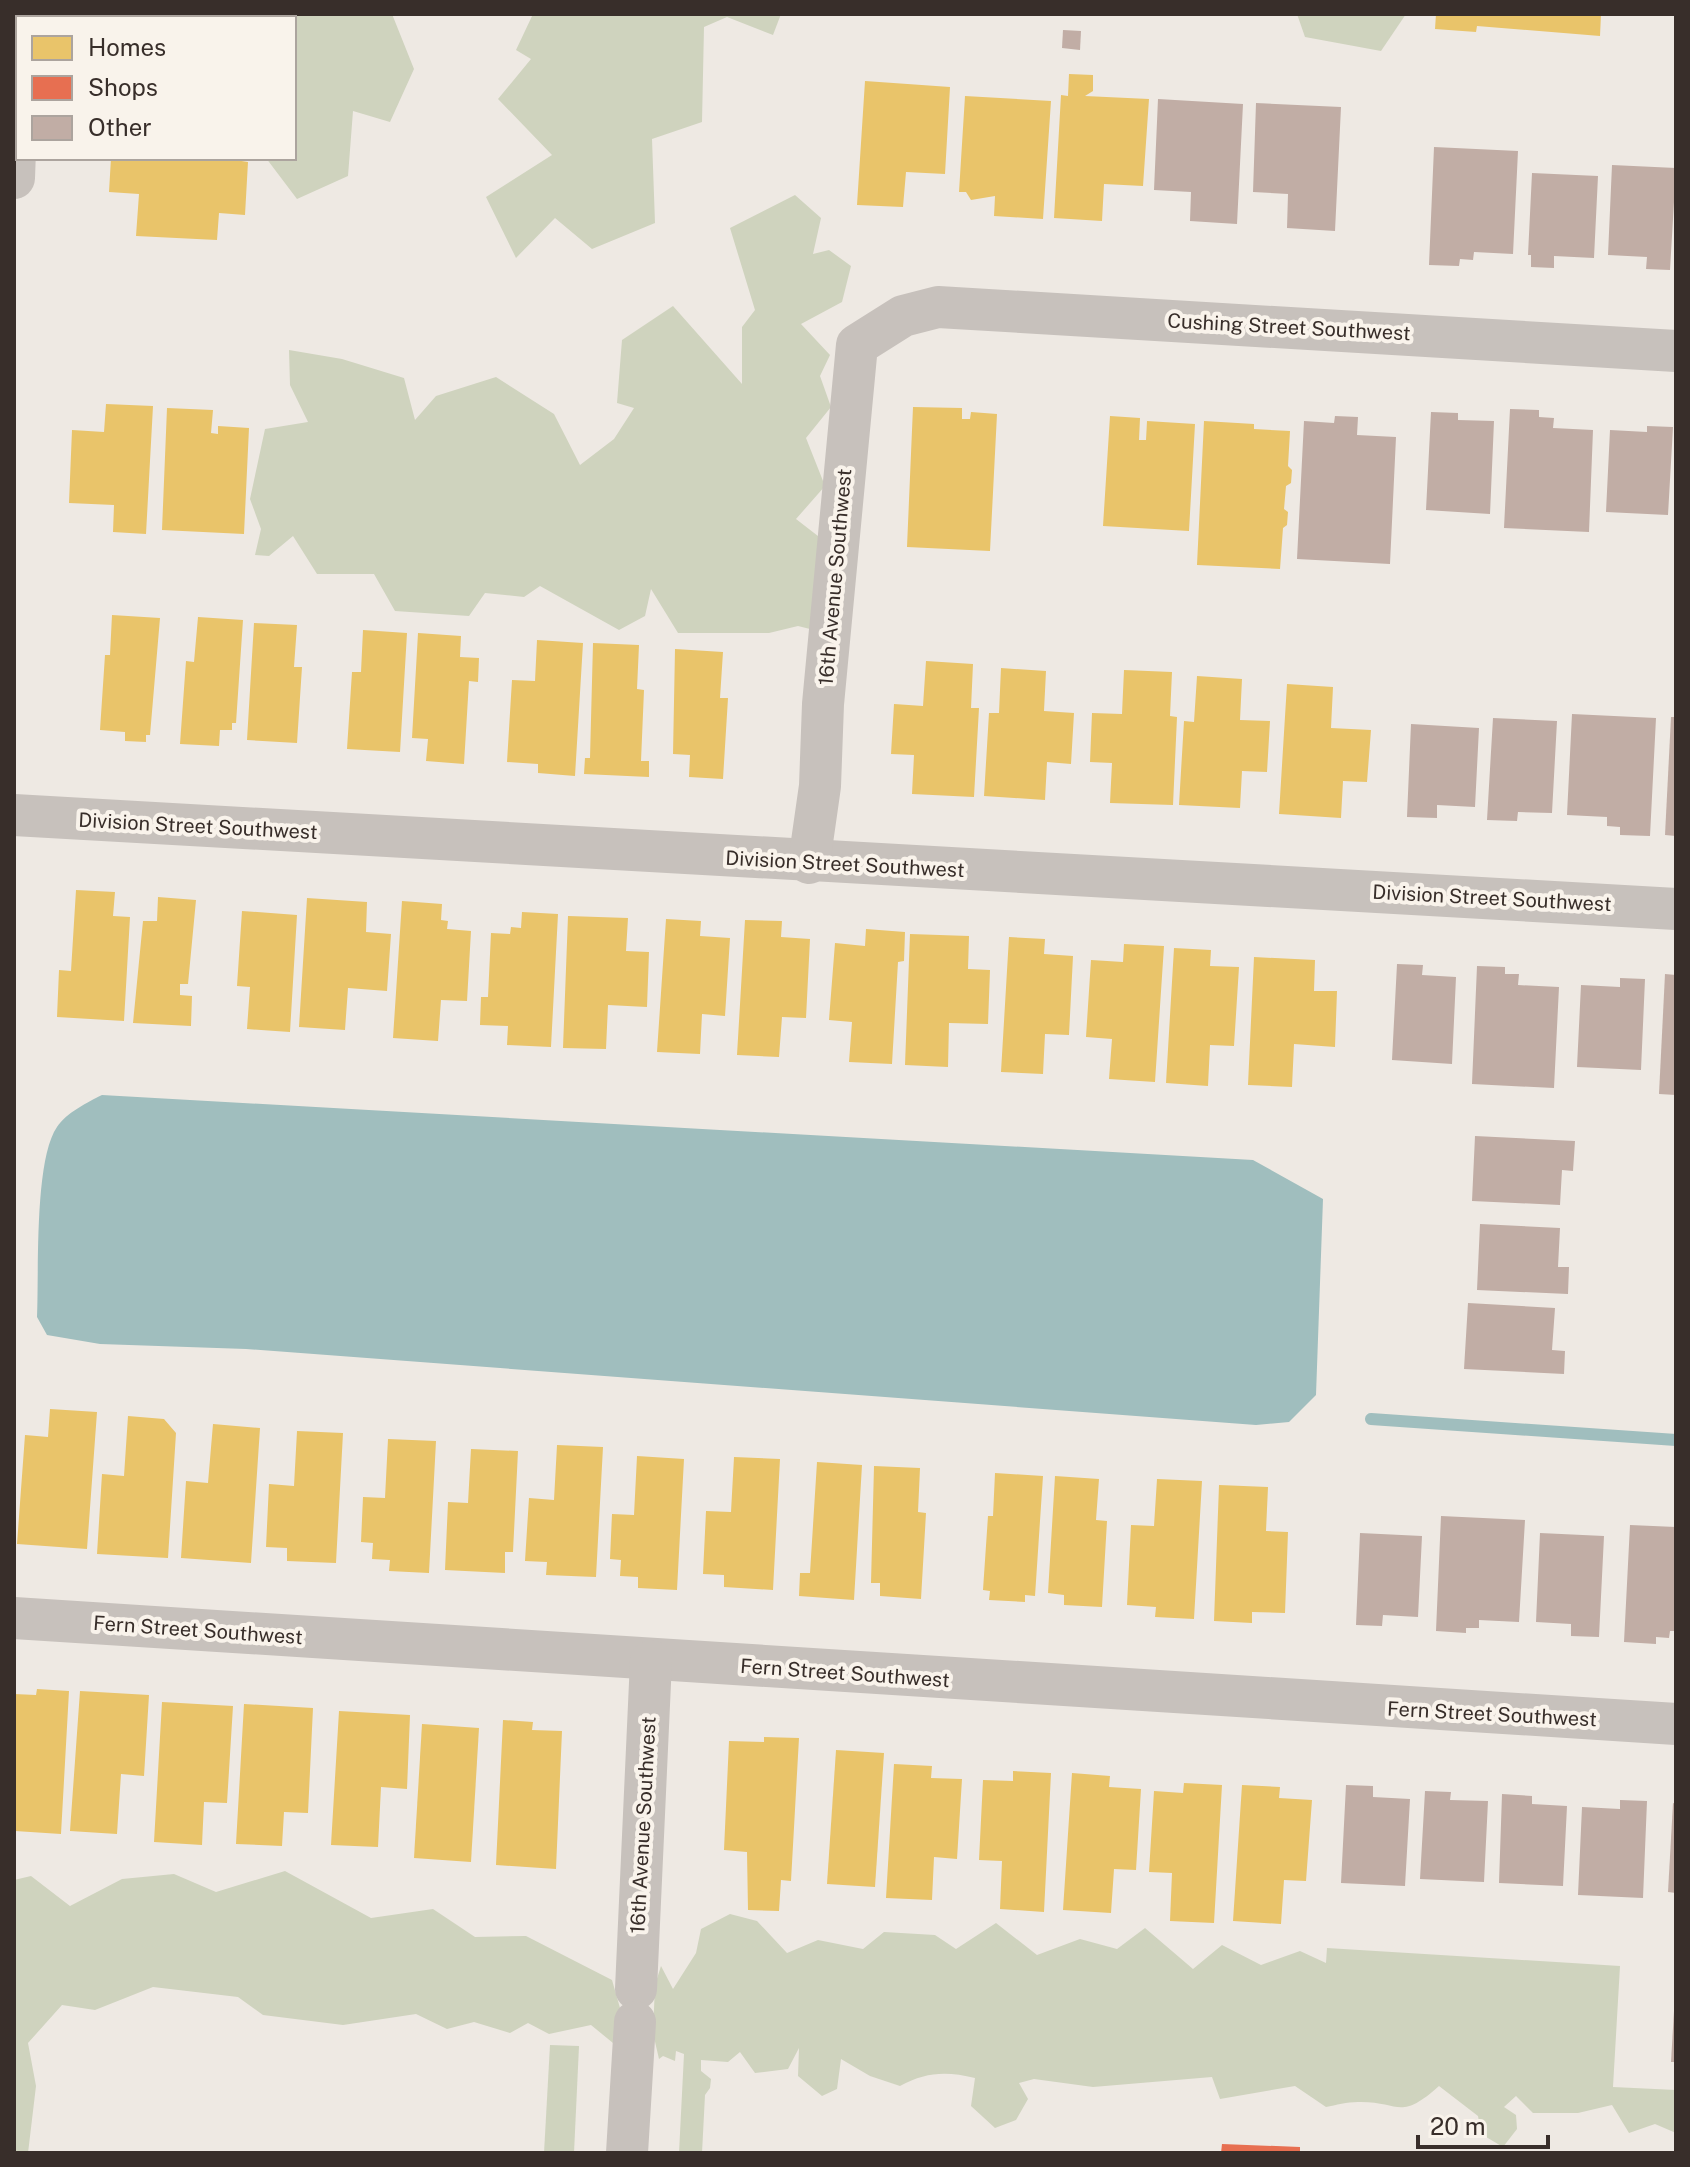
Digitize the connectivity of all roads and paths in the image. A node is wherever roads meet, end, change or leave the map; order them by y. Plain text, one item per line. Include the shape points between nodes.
1 (16, 123) edge
2 (14, 178) edge
3 (903, 316) joint
4 (1676, 351) edge
5 (14, 815) edge
6 (809, 863) junction
7 (1676, 909) edge
8 (14, 1618) edge
9 (651, 1661) junction
10 (1676, 1724) edge
11 (627, 2153) edge

1 - 2 street
3 - 4 street, Cushing Street Southwest via 938,307
3 - 6 street, 16th Avenue Southwest via 857,345
5 - 6 street, Division Street Southwest
6 - 7 street, Division Street Southwest
8 - 9 street, Fern Street Southwest
9 - 10 street, Fern Street Southwest
9 - 11 street, 16th Avenue Southwest

